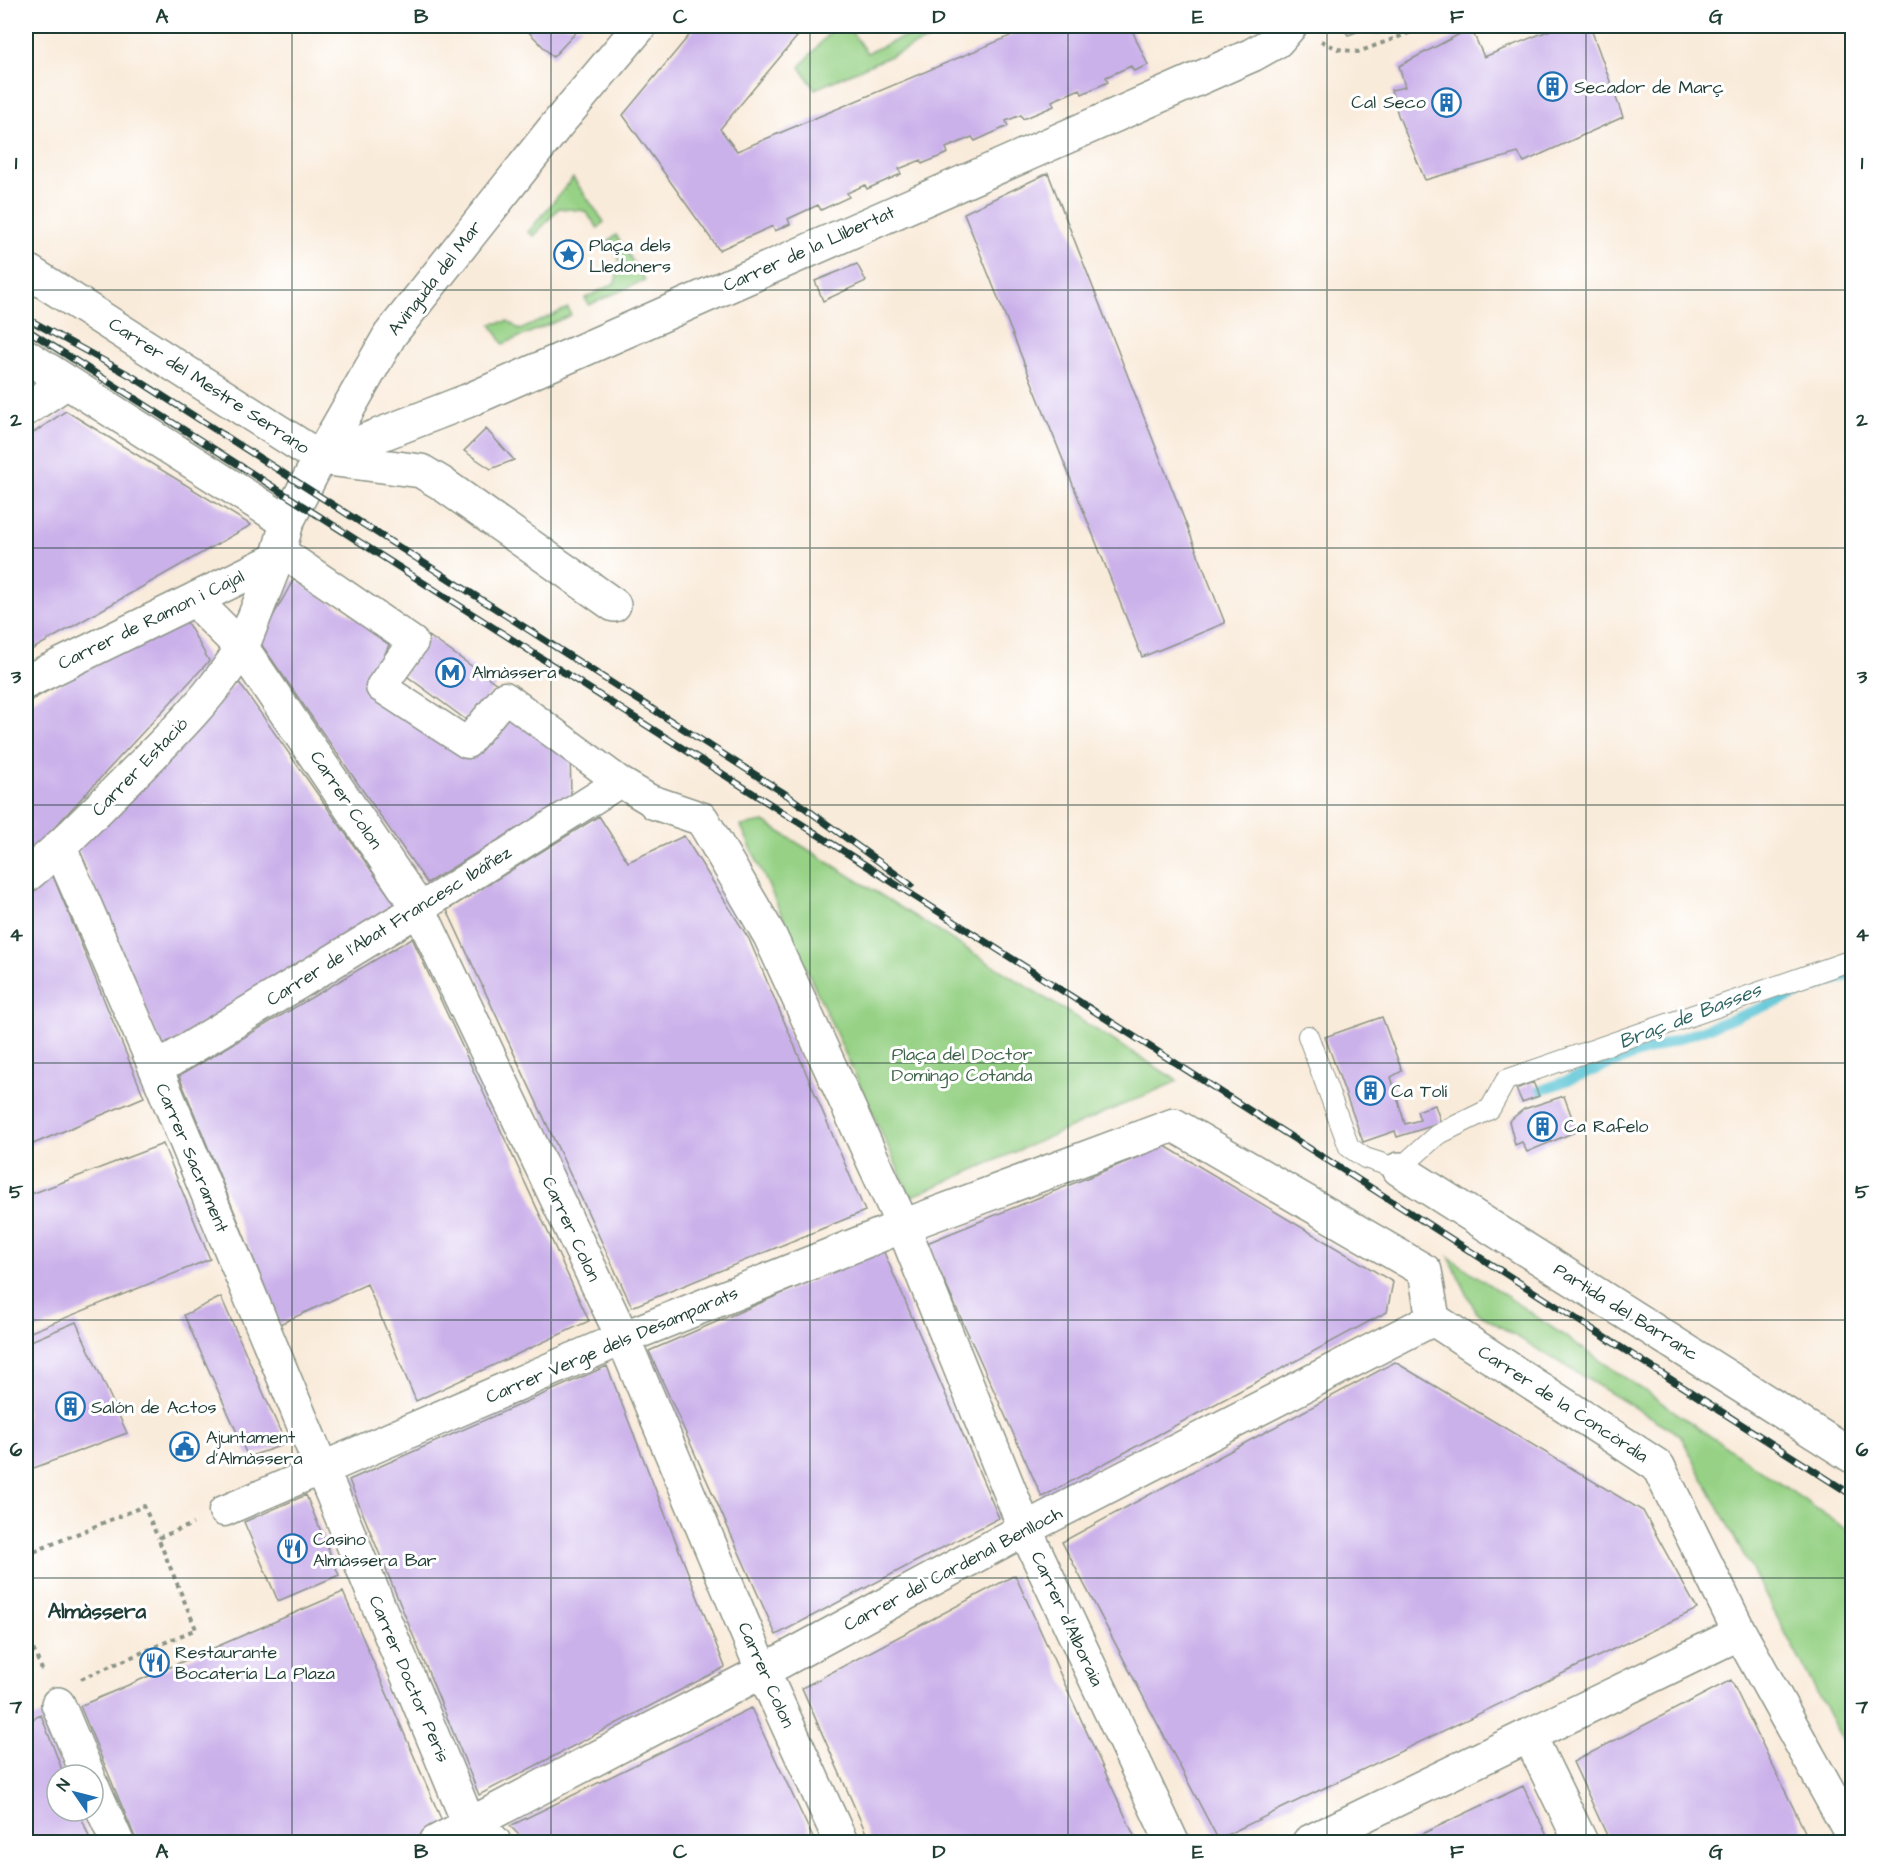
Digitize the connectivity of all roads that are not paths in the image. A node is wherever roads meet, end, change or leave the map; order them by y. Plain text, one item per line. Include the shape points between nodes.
1 (640, 26) edge
2 (1290, 27) edge
3 (26, 270) edge
4 (26, 356) edge
5 (67, 382) junction
6 (26, 409) edge
7 (320, 458) junction
8 (281, 544) junction
9 (198, 598) junction
10 (614, 605) dead end
11 (242, 648) junction
12 (26, 682) edge
13 (620, 782) junction
14 (655, 803) joint
15 (60, 848) junction
16 (26, 876) edge
17 (419, 909) junction
18 (1852, 960) edge
19 (1308, 1036) dead end
20 (156, 1069) junction
21 (1399, 1169) junction
22 (903, 1226) junction
23 (1433, 1319) junction
24 (623, 1338) junction
25 (1852, 1456) edge
26 (322, 1469) junction
27 (224, 1511) road end
28 (1025, 1529) junction
29 (1740, 1633) junction
30 (763, 1671) junction
31 (55, 1698) road end
32 (1530, 1735) junction
33 (83, 1763) edge
34 (105, 1814) edge
35 (484, 1832) edge
36 (1852, 1835) edge
37 (117, 1842) edge
38 (436, 1842) edge
39 (841, 1842) edge
40 (1172, 1842) edge
41 (1309, 1842) edge
42 (1581, 1842) edge

1 - 7 street, Avinguda del Mar via 390,335
2 - 7 street, Carrer de la Llibertat via 1252,55 467,400
3 - 7 street, Carrer del Mestre Serrano
4 - 5 street
5 - 6 street
5 - 8 street
7 - 8 street, Avinguda del Mar
7 - 10 street, Carrer del Mestre Serrano via 421,471
8 - 9 street, Carrer de Ramon i Cajal
8 - 11 street
8 - 13 street via 412,642 381,687 467,743 505,697
9 - 11 street, Carrer Colon via 207,613
9 - 12 street, Carrer de Ramon i Cajal
11 - 15 street, Carrer Estació via 225,675 182,725
11 - 17 street, Carrer Colon
13 - 14 street
13 - 17 street, Carrer de l'Abat Francesc Ibáñez
14 - 22 street via 702,819 770,936
15 - 16 street, Carrer Estació
15 - 20 street, Carrer Sacrament
17 - 20 street, Carrer de l'Abat Francesc Ibáñez
17 - 24 street, Carrer Colon
18 - 21 lane via 1506,1080 1490,1109 1437,1135
19 - 21 lane via 1349,1147 1365,1158
20 - 26 street, Carrer Sacrament
21 - 25 street, Partida del Barranc
22 - 23 street via 1174,1125 1425,1271
22 - 24 street, Carrer Verge dels Desamparats
22 - 28 street, Carrer d'Alboraia
23 - 28 street, Carrer del Cardenal Benlloch
23 - 29 street, Carrer de la Concòrdia via 1658,1466
24 - 26 street, Carrer Verge dels Desamparats
24 - 30 street, Carrer Colon
26 - 27 street
26 - 35 street, Carrer Doctor Peris via 469,1824
28 - 30 street, Carrer del Cardenal Benlloch
28 - 40 street, Carrer d'Alboraia
29 - 32 street
29 - 36 street, Carrer de la Concòrdia
30 - 35 street, Carrer del Cardenal Benlloch
30 - 39 street, Carrer Colon
31 - 33 street
32 - 41 street
32 - 42 street
34 - 37 street
35 - 38 street, Carrer del Cardenal Benlloch

